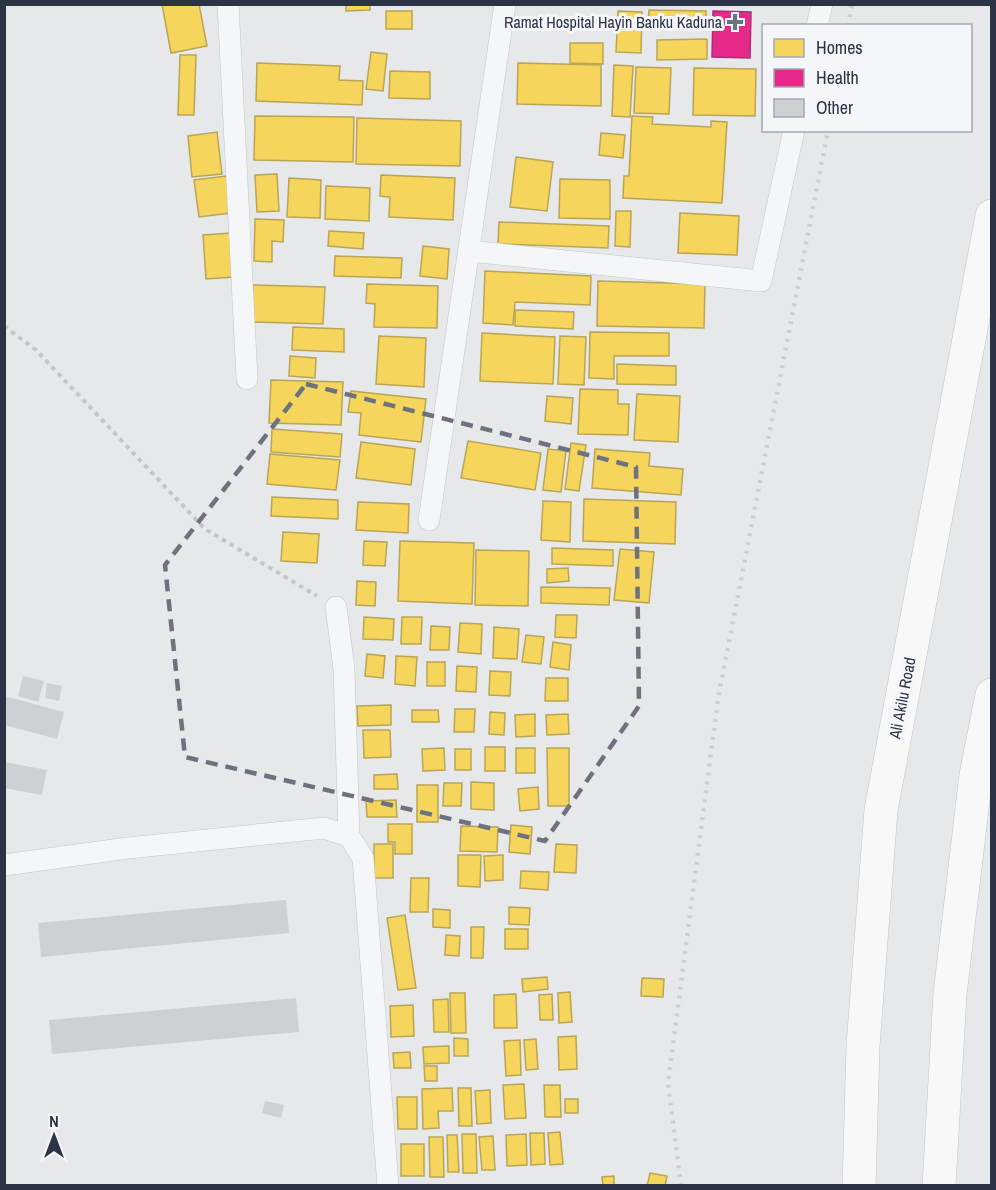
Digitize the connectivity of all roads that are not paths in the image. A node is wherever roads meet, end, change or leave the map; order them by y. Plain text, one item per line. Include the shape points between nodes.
1 (228, 4) edge
2 (505, 4) edge
3 (822, 4) edge
4 (818, 24) edge
5 (794, 132) edge
6 (992, 216) edge
7 (469, 251) junction
8 (247, 380) dead end
9 (429, 520) dead end
10 (336, 607) road end
11 (992, 695) edge
12 (349, 836) junction
13 (4, 865) edge
14 (388, 1185) edge
15 (859, 1185) edge
16 (939, 1185) edge

1 - 8 street
2 - 7 street
3 - 4 street
5 - 7 street via 760,281
6 - 15 main road, Ali Akilu Road via 881,810 863,1046
7 - 9 street
10 - 12 street via 344,669
11 - 16 main road via 976,775 950,994
12 - 13 street via 324,828
12 - 14 street via 363,858

